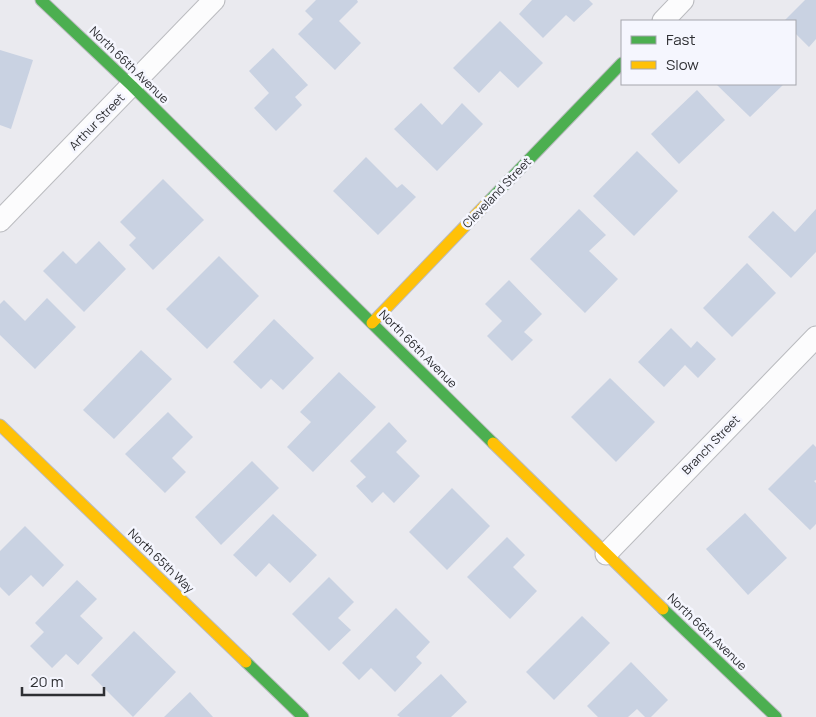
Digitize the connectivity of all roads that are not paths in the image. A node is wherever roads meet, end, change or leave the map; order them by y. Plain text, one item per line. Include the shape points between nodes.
1 (41, 0) edge
2 (214, 0) edge
3 (683, 0) edge
4 (664, 20) edge
5 (621, 64) edge
6 (132, 86) junction
7 (0, 221) edge
8 (372, 323) junction
9 (816, 337) edge
10 (0, 425) edge
11 (606, 554) junction
12 (303, 717) edge
13 (776, 717) edge

1 - 6 street, North 66th Avenue
2 - 6 street, Arthur Street
3 - 4 street
5 - 8 street, Cleveland Street
6 - 7 street, Arthur Street
6 - 8 street, North 66th Avenue
8 - 11 street, North 66th Avenue
9 - 11 street, Branch Street
10 - 12 street, North 65th Way
11 - 13 street, North 66th Avenue

